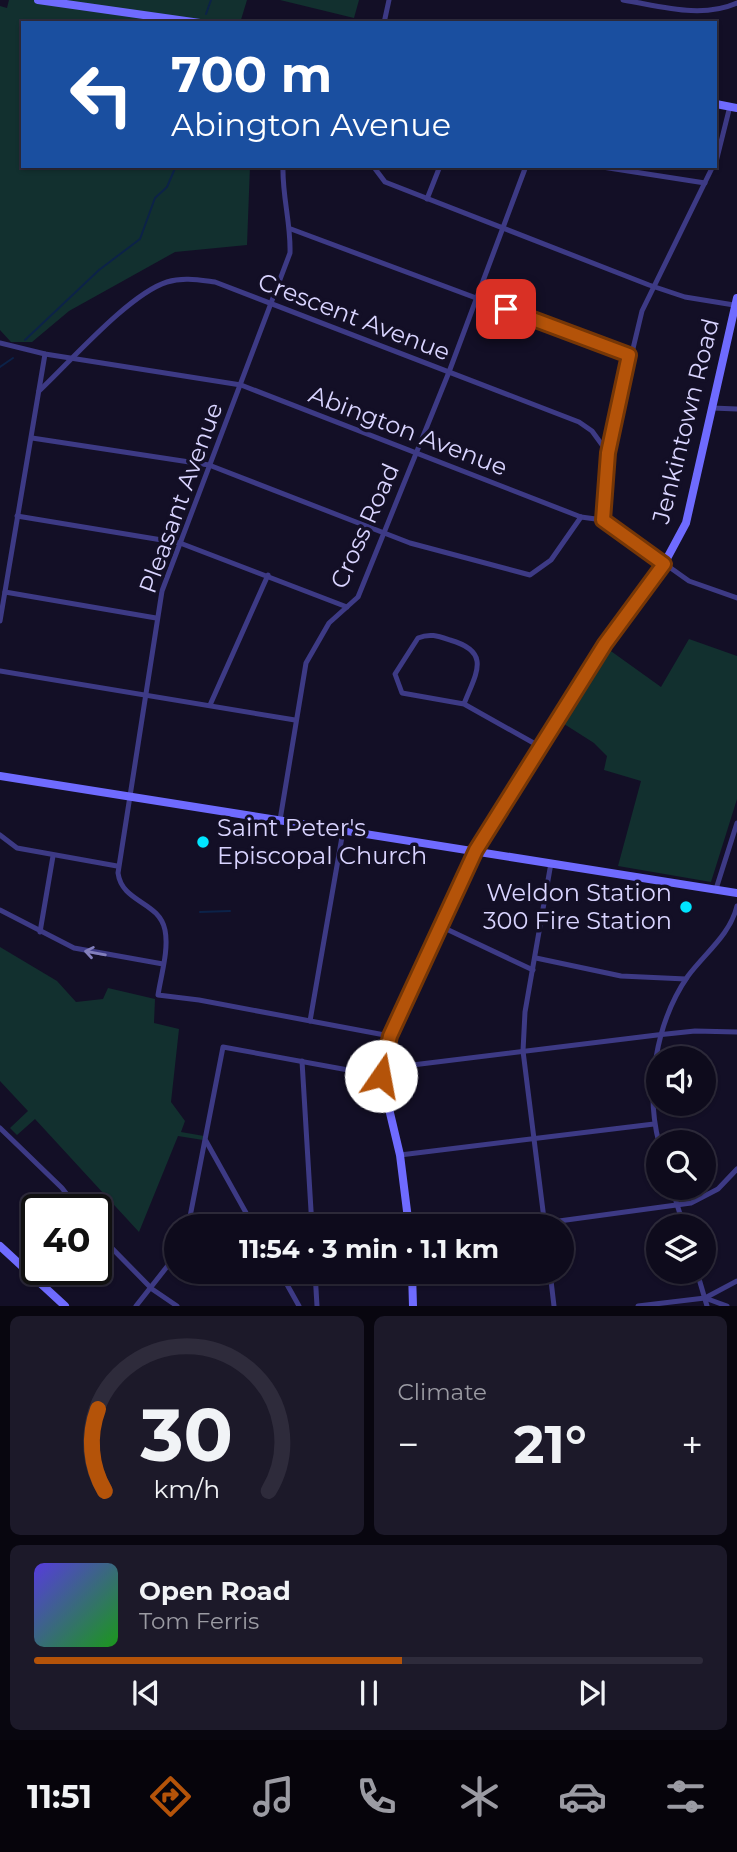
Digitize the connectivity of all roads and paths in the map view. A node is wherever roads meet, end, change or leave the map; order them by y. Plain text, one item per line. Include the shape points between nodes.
1 (38, 0) edge
2 (389, 0) edge
3 (624, 0) edge
4 (737, 3) edge
5 (186, 21) edge
6 (384, 21) edge
7 (734, 107) edge
8 (717, 158) edge
9 (284, 168) edge
10 (374, 168) edge
11 (439, 168) edge
12 (525, 168) edge
13 (609, 168) edge
14 (713, 168) edge
15 (705, 183) junction
16 (427, 199) junction
17 (501, 227) junction
18 (291, 229) junction
19 (655, 287) junction
20 (476, 298) junction
21 (735, 301) edge
22 (271, 303) junction
23 (0, 343) edge
24 (45, 354) junction
25 (629, 355) junction
26 (74, 358) junction
27 (449, 372) junction
28 (241, 384) junction
29 (40, 391) junction
30 (710, 408) junction
31 (737, 409) edge
32 (33, 438) junction
33 (416, 453) junction
34 (608, 453) junction
35 (209, 465) junction
36 (17, 516) junction
37 (581, 517) junction
38 (603, 520) junction
39 (385, 533) junction
40 (180, 543) junction
41 (664, 564) junction
42 (268, 575) junction
43 (5, 592) junction
44 (737, 598) edge
45 (347, 607) junction
46 (156, 618) junction
47 (0, 621) edge
48 (0, 671) edge
49 (144, 694) junction
50 (464, 704) junction
51 (210, 705) junction
52 (295, 720) junction
53 (539, 746) junction
54 (0, 776) edge
55 (128, 797) junction
56 (280, 820) junction
57 (737, 823) edge
58 (343, 831) junction
59 (0, 835) edge
60 (476, 850) junction
61 (53, 856) junction
62 (551, 863) junction
63 (117, 866) junction
64 (716, 889) junction
65 (737, 893) edge
66 (737, 906) edge
67 (0, 910) edge
68 (440, 926) junction
69 (40, 932) junction
70 (536, 958) junction
71 (163, 964) junction
72 (533, 970) junction
73 (686, 979) junction
74 (310, 1021) junction
75 (737, 1032) edge
76 (661, 1034) junction
77 (390, 1036) junction
78 (523, 1051) junction
79 (302, 1061) junction
80 (380, 1071) junction
81 (654, 1124) junction
82 (0, 1128) edge
83 (656, 1130) edge
84 (534, 1138) junction
85 (206, 1141) junction
86 (400, 1155) junction
87 (737, 1169) edge
88 (67, 1194) edge
89 (676, 1200) edge
90 (678, 1207) junction
91 (191, 1214) edge
92 (247, 1214) edge
93 (311, 1214) edge
94 (407, 1214) edge
95 (544, 1214) edge
96 (680, 1214) edge
97 (574, 1221) edge
98 (112, 1249) edge
99 (2, 1251) edge
100 (164, 1272) edge
101 (737, 1281) edge
102 (287, 1284) edge
103 (316, 1284) edge
104 (412, 1284) edge
105 (551, 1284) edge
106 (701, 1284) edge
107 (152, 1289) junction
108 (705, 1298) junction
109 (65, 1306) edge
110 (136, 1306) edge
111 (177, 1306) edge
112 (299, 1306) edge
113 (317, 1306) edge
114 (413, 1306) edge
115 (554, 1306) edge
116 (638, 1306) edge
117 (707, 1306) edge
118 (727, 1306) edge

1 - 5 street
2 - 6 street
3 - 4 street via 693,11
7 - 8 street
9 - 18 street, Pleasant Avenue
10 - 16 street via 385,182
11 - 16 street
12 - 17 street, Cross Road
13 - 15 street
14 - 15 street
15 - 19 street
16 - 17 street
17 - 19 street
17 - 20 street, Cross Road
18 - 20 street
18 - 22 street, Pleasant Avenue via 290,253
19 - 21 street via 685,296
19 - 25 street via 642,311
20 - 25 street
20 - 27 street, Cross Road
21 - 30 street, Jenkintown Road
22 - 26 street, Crescent Avenue via 215,282 170,281 141,295
22 - 27 street, Crescent Avenue
22 - 28 street, Pleasant Avenue
23 - 24 street, Abington Avenue
24 - 26 street, Abington Avenue
24 - 29 street
25 - 34 street
26 - 28 street, Abington Avenue
26 - 29 street, Crescent Avenue
27 - 33 street, Cross Road
27 - 34 street, Crescent Avenue via 579,422 592,430
28 - 33 street, Abington Avenue
28 - 35 street, Pleasant Avenue
29 - 32 street
30 - 31 street
30 - 41 street, Jenkintown Road via 685,523
32 - 35 street
32 - 36 street
33 - 37 street, Abington Avenue
33 - 39 street, Cross Road
34 - 38 street
35 - 39 street
35 - 40 street, Pleasant Avenue
36 - 40 street
36 - 43 street
37 - 38 street, Abington Avenue
37 - 39 street via 551,560 530,575
38 - 41 street, Abington Avenue
39 - 45 street, Cross Road via 358,597
40 - 42 street
40 - 46 street, Pleasant Avenue
41 - 44 street, Abington Avenue via 689,581
41 - 53 street, Jenkintown Road
42 - 45 street
42 - 51 street
43 - 46 street
43 - 47 street
45 - 52 street, Cross Road via 329,623 306,663
46 - 49 street, Pleasant Avenue
48 - 49 street
49 - 51 street
49 - 55 street, Pleasant Avenue
50 - 50 street via 402,693 396,683 397,668 418,638 433,635 466,645 475,653 478,666
50 - 53 street
51 - 52 street
52 - 56 street, Cross Road
53 - 60 street, Jenkintown Road
54 - 55 street
55 - 56 street
55 - 63 street, Pleasant Avenue
56 - 58 street
57 - 64 street
58 - 60 street
58 - 74 street
59 - 61 street via 17,848
60 - 62 street
60 - 68 street, Jenkintown Road
61 - 63 street
61 - 69 street
62 - 64 street
62 - 70 street
63 - 71 street via 126,892 153,909 165,927
64 - 65 street
66 - 73 street via 729,929
67 - 69 street
68 - 72 street
68 - 77 street, Jenkintown Road
71 -> 69 street via 74,948
70 - 72 street
70 - 73 street via 621,976
71 - 74 street via 158,995
72 - 78 street
73 - 76 street
74 - 77 street
75 - 76 street
76 - 78 street
76 - 81 street via 654,1076
77 - 80 street, Jenkintown Road
78 - 80 street
78 - 84 street
79 - 80 street via 370,1074
79 - 85 street via 223,1047
79 - 93 street
80 - 86 street, Jenkintown Road
81 - 83 street
81 - 84 street
82 - 88 street
84 - 86 street
84 - 95 street
85 - 91 street
85 - 92 street
86 - 94 street, Jenkintown Road
87 - 90 street via 706,1197
89 - 90 street
90 - 96 street
90 - 97 street
98 - 107 street
99 - 109 street
100 - 107 street
101 - 108 street
102 - 112 street
103 - 113 street
104 - 114 street
105 - 115 street
106 - 108 street
107 - 110 street
107 - 111 street
108 - 116 street
108 - 117 street
108 - 118 street

